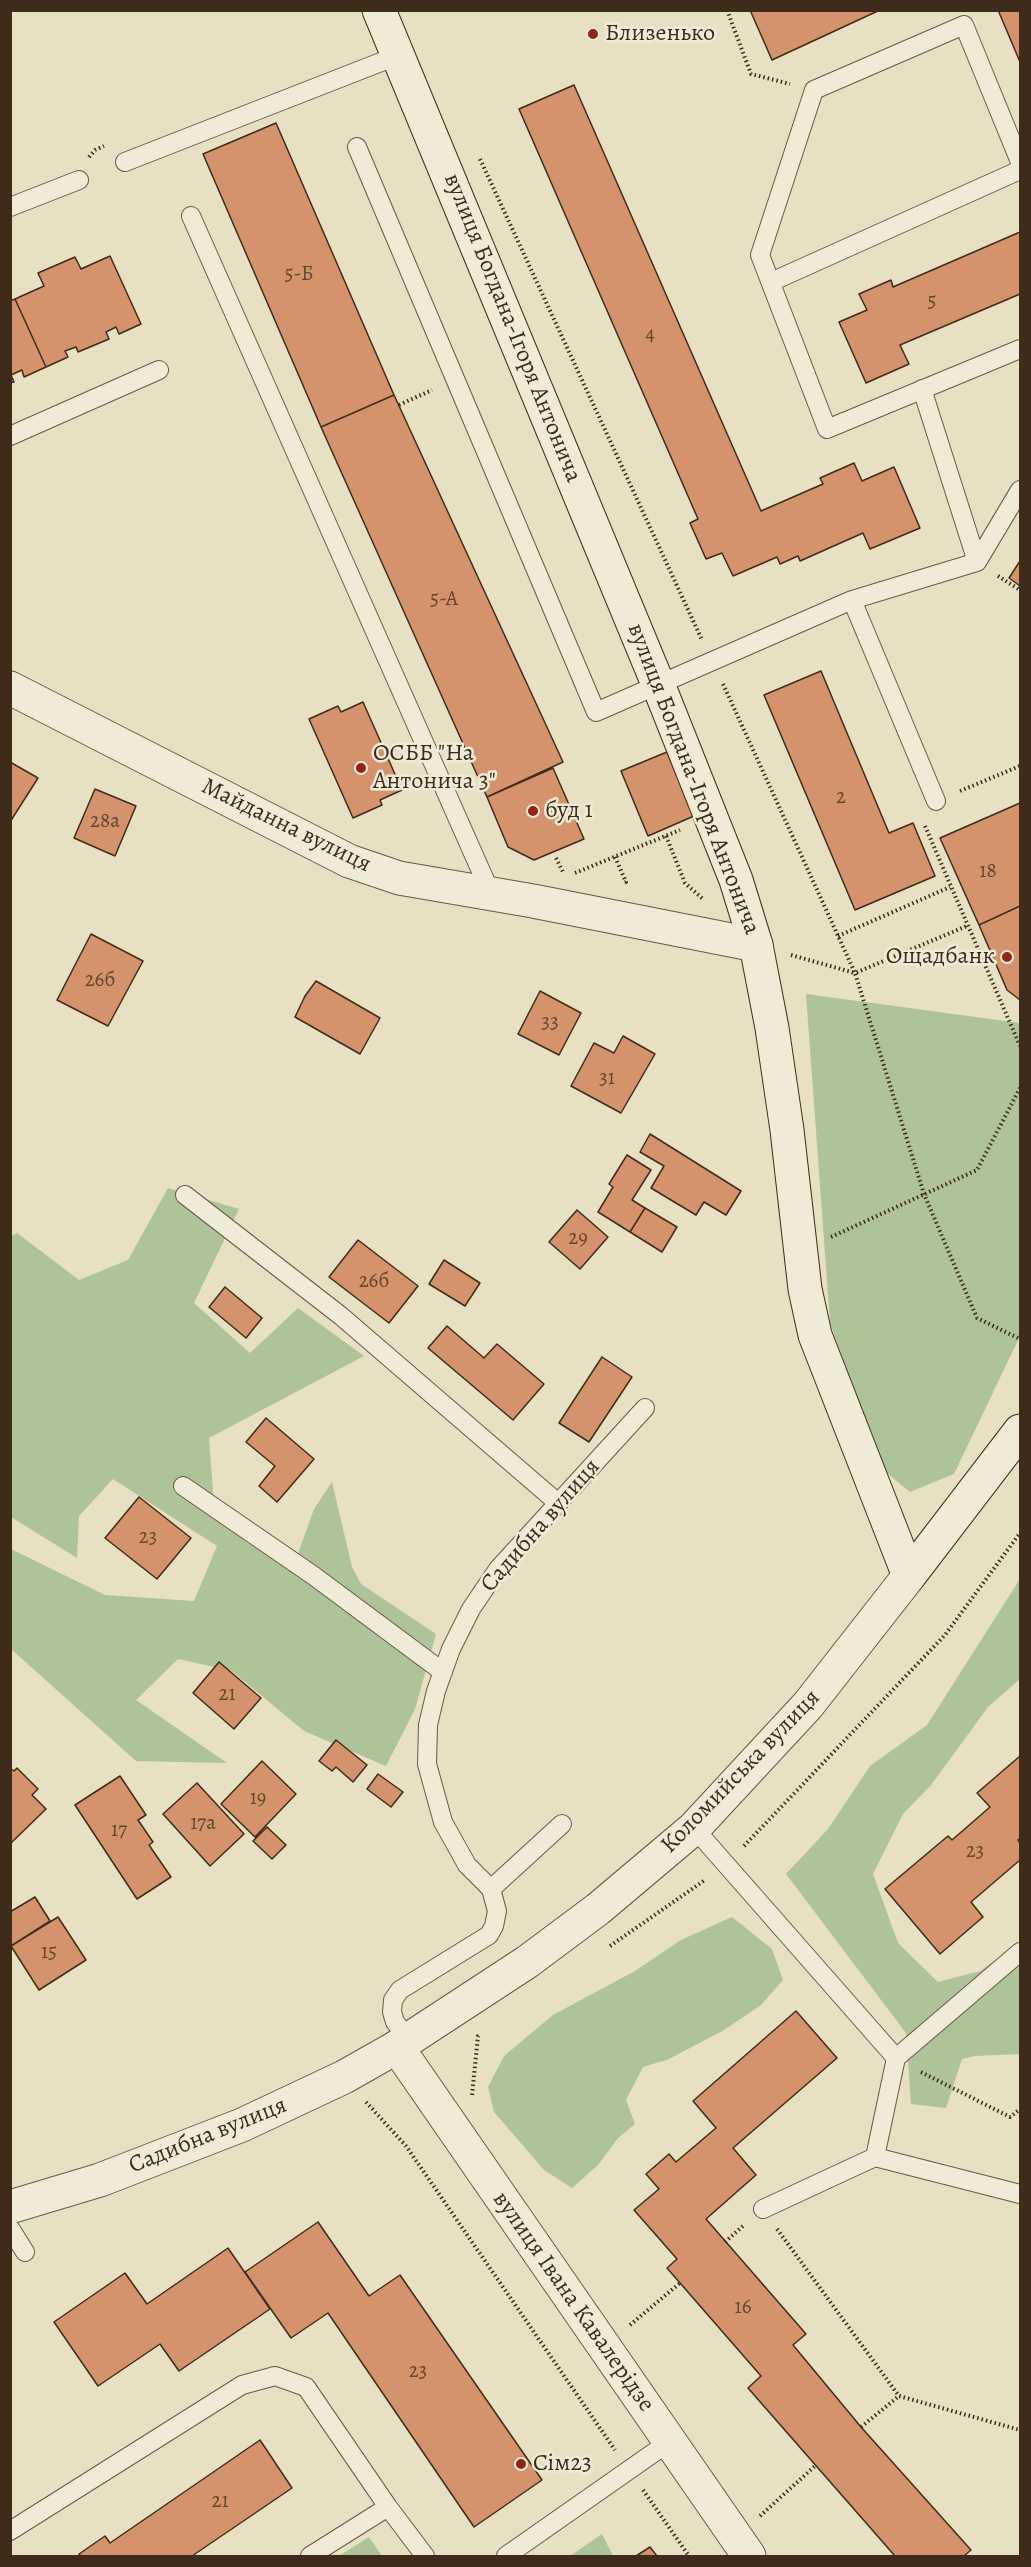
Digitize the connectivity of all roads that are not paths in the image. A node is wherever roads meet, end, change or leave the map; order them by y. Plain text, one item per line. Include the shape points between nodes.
1 (379, 10) edge
2 (399, 55) junction
3 (357, 147) dead end
4 (125, 162) dead end
5 (1020, 162) edge
6 (1020, 170) edge
7 (79, 180) dead end
8 (10, 207) edge
9 (191, 216) dead end
10 (771, 282) junction
11 (1020, 349) edge
12 (159, 370) dead end
13 (922, 389) junction
14 (10, 436) edge
15 (1020, 490) edge
16 (977, 562) junction
17 (852, 600) junction
18 (658, 684) junction
19 (10, 688) edge
20 (936, 801) road end
21 (492, 896) junction
22 (747, 943) junction
23 (186, 1195) dead end
24 (645, 1408) dead end
25 (1020, 1431) edge
26 (183, 1486) dead end
27 (558, 1503) junction
28 (909, 1576) junction
29 (443, 1672) junction
30 (562, 1824) dead end
31 (694, 1828) junction
32 (491, 1889) junction
33 (1020, 1952) edge
34 (403, 2043) junction
35 (896, 2058) junction
36 (875, 2157) junction
37 (1020, 2194) edge
38 (10, 2207) edge
39 (763, 2209) road end
40 (10, 2228) edge
41 (25, 2252) dead end
42 (669, 2442) junction
43 (388, 2507) junction
44 (10, 2531) edge
45 (310, 2556) edge
46 (425, 2556) edge
47 (506, 2556) edge
48 (749, 2556) edge

1 - 2 street, вулиця Богдана-Ігоря Антонича
2 - 4 lane
2 - 18 street, вулиця Богдана-Ігоря Антонича
3 - 18 lane via 596,712
5 - 10 lane via 964,25 814,90 760,255
6 - 10 lane
7 - 8 lane
9 - 21 lane
10 - 13 lane via 827,429
11 - 13 lane
12 - 14 lane
13 - 16 lane
15 - 16 lane
16 - 17 lane
17 - 18 lane
17 - 20 lane
18 - 22 street, вулиця Богдана-Ігоря Антонича via 736,879
19 - 21 street, Майданна вулиця via 349,861 399,878
21 - 22 street, Майданна вулиця
22 - 28 street, вулиця Богдана-Ігоря Антонича via 772,1028 815,1335
23 - 27 lane via 341,1316
24 - 27 lane, Садибна вулиця
25 - 28 street, Коломийська вулиця
26 - 29 lane via 314,1576
27 - 29 lane, Садибна вулиця via 498,1569 471,1609
28 - 31 street, Коломийська вулиця via 808,1705
29 - 32 lane, Садибна вулиця via 428,1725 427,1764 443,1822 467,1865
30 - 32 lane
31 - 34 street, Коломийська вулиця via 598,1909 527,1962
31 - 35 lane
32 - 34 lane via 497,1911 489,1935 400,1990 393,2000 392,2012
33 - 35 lane
34 - 38 street, Садибна вулиця via 344,2078 242,2125 100,2180
34 - 42 street, вулиця Івана Кавалерідзе
35 - 36 lane
36 - 37 lane
36 - 39 lane
40 - 41 lane
42 - 47 lane
42 - 48 street, вулиця Івана Кавалерідзе
43 - 44 lane via 306,2387 275,2376 242,2385
43 - 45 lane
43 - 46 lane

